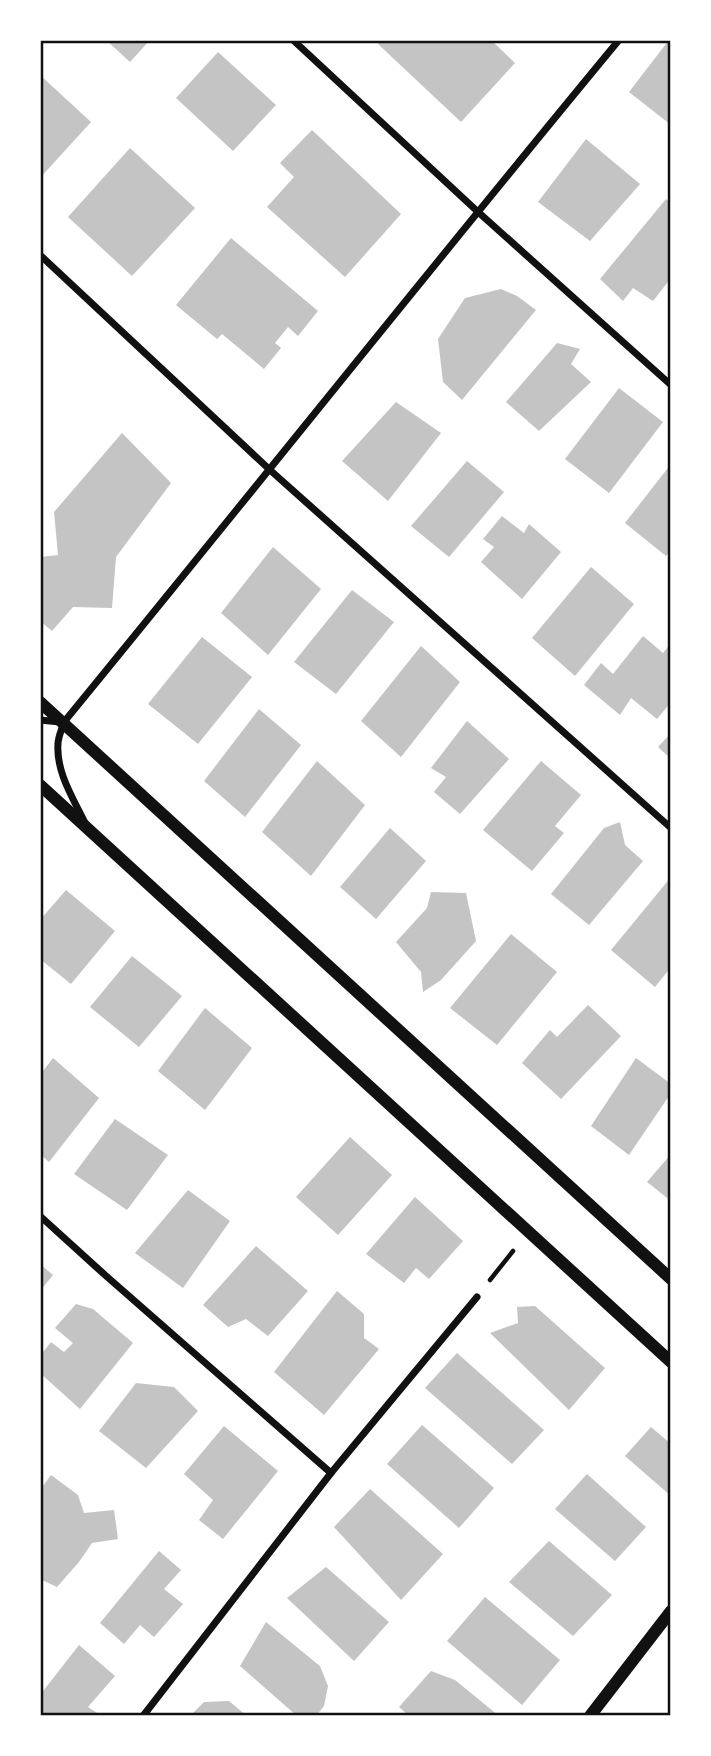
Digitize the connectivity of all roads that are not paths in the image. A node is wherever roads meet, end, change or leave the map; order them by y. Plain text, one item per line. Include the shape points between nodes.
1 (293, 40) edge
2 (619, 40) edge
3 (477, 211) junction
4 (40, 255) edge
5 (671, 385) edge
6 (270, 470) junction
7 (40, 702) edge
8 (40, 720) edge
9 (64, 722) junction
10 (40, 785) edge
11 (671, 828) edge
12 (89, 829) junction
13 (40, 1216) edge
14 (671, 1279) edge
15 (477, 1297) road end
16 (671, 1362) edge
17 (331, 1473) junction
18 (671, 1611) edge
19 (143, 1716) edge
20 (590, 1716) edge

1 - 3 street
2 - 3 street
3 - 5 street
3 - 6 street
4 - 6 street
6 - 9 street
6 - 11 street
7 - 9 street
8 - 9 street
9 - 12 street via 58,760
9 - 14 street
10 - 12 street
12 - 16 street
13 - 17 street
15 - 17 street
17 - 19 street
18 - 20 street

